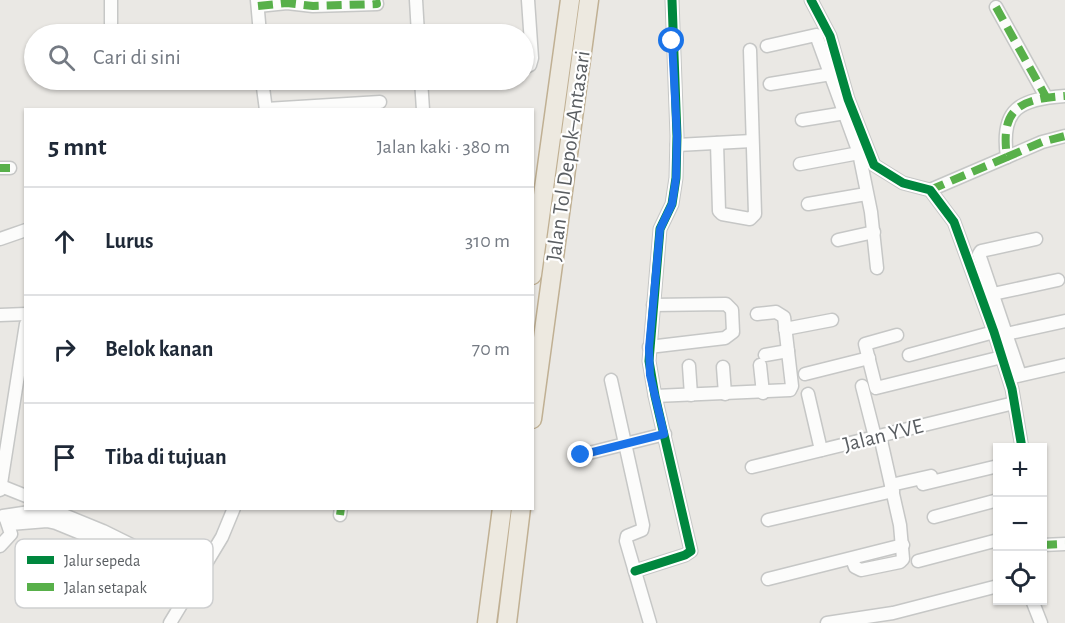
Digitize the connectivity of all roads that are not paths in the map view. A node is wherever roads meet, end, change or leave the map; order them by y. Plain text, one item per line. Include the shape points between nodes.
1 (111, 0) edge
2 (416, 0) edge
3 (528, 0) edge
4 (570, 0) edge
5 (589, 0) edge
6 (672, 0) edge
7 (812, 0) edge
8 (376, 2) edge
9 (257, 3) edge
10 (996, 7) dead end
11 (822, 21) junction
12 (111, 24) edge
13 (259, 24) edge
14 (417, 24) edge
15 (530, 24) edge
16 (816, 35) junction
17 (767, 46) dead end
18 (750, 50) dead end
19 (831, 74) junction
20 (770, 84) dead end
21 (263, 90) edge
22 (422, 90) edge
23 (1065, 96) edge
24 (1046, 97) junction
25 (380, 102) dead end
26 (328, 107) edge
27 (266, 108) edge
28 (297, 108) edge
29 (423, 108) edge
30 (845, 113) junction
31 (802, 120) dead end
32 (1065, 136) edge
33 (752, 141) junction
34 (717, 143) junction
35 (676, 145) junction
36 (859, 153) junction
37 (1007, 157) junction
38 (800, 164) dead end
39 (930, 190) junction
40 (866, 194) junction
41 (808, 204) dead end
42 (24, 231) edge
43 (874, 232) junction
44 (0, 239) edge
45 (1036, 239) dead end
46 (838, 240) dead end
47 (534, 261) edge
48 (877, 268) dead end
49 (1058, 279) dead end
50 (993, 294) junction
51 (653, 305) junction
52 (24, 314) edge
53 (758, 314) dead end
54 (0, 315) edge
55 (832, 320) dead end
56 (1065, 321) edge
57 (785, 329) junction
58 (1000, 333) junction
59 (897, 335) dead end
60 (24, 337) edge
61 (649, 348) junction
62 (788, 351) junction
63 (909, 355) dead end
64 (1002, 357) junction
65 (869, 358) junction
66 (1065, 365) edge
67 (689, 366) dead end
68 (723, 367) dead end
69 (805, 374) dead end
70 (1015, 376) junction
71 (611, 380) dead end
72 (862, 386) dead end
73 (763, 393) junction
74 (725, 394) junction
75 (808, 394) dead end
76 (691, 395) junction
77 (655, 396) junction
78 (534, 403) edge
79 (1014, 403) junction
80 (664, 434) junction
81 (877, 437) junction
82 (627, 443) junction
83 (1021, 443) edge
84 (821, 450) junction
85 (581, 455) dead end
86 (752, 467) dead end
87 (993, 467) edge
88 (945, 472) dead end
89 (923, 484) dead end
90 (0, 488) edge
91 (892, 488) junction
92 (24, 495) edge
93 (993, 501) edge
94 (233, 510) edge
95 (502, 510) edge
96 (521, 510) edge
97 (45, 512) edge
98 (934, 516) dead end
99 (4, 519) edge
100 (768, 520) dead end
101 (96, 539) edge
102 (993, 541) edge
103 (1065, 544) edge
104 (1047, 545) edge
105 (0, 546) edge
106 (213, 552) edge
107 (918, 561) dead end
108 (635, 571) junction
109 (768, 579) dead end
110 (993, 587) edge
111 (1034, 605) edge
112 (179, 608) edge
113 (170, 623) edge
114 (487, 623) edge
115 (507, 623) edge
116 (650, 623) edge
117 (833, 623) edge
118 (1041, 623) edge

1 - 12 street
2 - 14 street
3 - 15 street
4 - 47 highway, Jalan Tol Depok–Antasari
5 - 78 highway, Jalan Tol Depok–Antasari
6 - 35 street
7 - 11 street
8 - 9 street via 324,6
9 - 13 street
10 - 24 street
11 - 16 street
11 - 39 street via 874,165 903,183
16 - 17 street
16 - 19 street
18 - 33 street
19 - 20 street
19 - 30 street
21 - 27 street
22 - 29 street
23 - 24 street
24 - 37 street via 1026,102 1013,111 1006,124
25 - 26 street
26 - 28 street
30 - 31 street
30 - 36 street
32 - 37 street
33 - 34 street
33 - 34 street via 755,214 750,219 719,211
34 - 35 street
35 - 51 street via 673,198 660,229
36 - 38 street
36 - 40 street
37 - 39 street
39 - 58 street via 954,222
40 - 41 street
40 - 43 street
42 - 44 street
43 - 46 street
43 - 48 street
45 - 50 street via 979,252
49 - 50 street
50 - 58 street
51 - 61 street
51 - 61 street via 726,304 732,310 733,332 725,338
52 - 54 street
53 - 57 street via 782,314
55 - 57 street
56 - 58 street
57 - 62 street
58 - 63 street
58 - 64 street
58 - 70 street
59 - 65 street via 865,344
60 - 90 street
61 - 77 street
62 - 73 street via 762,360
62 - 73 street via 791,388
64 - 65 street via 876,388
64 - 70 street
65 - 69 street
66 - 70 street
67 - 76 street
68 - 74 street
70 - 79 street
71 - 82 street
72 - 81 street
73 - 74 street
74 - 76 street
75 - 84 street
76 - 77 street
77 - 80 street
79 - 81 street, Jalan YVE
79 - 83 street
80 - 82 street
80 - 108 street via 691,551
81 - 84 street, Jalan YVE
81 - 91 street
82 - 85 street
82 - 108 street via 643,527 626,539
84 - 86 street, Jalan YVE
87 - 89 street
88 - 91 street
90 - 92 street
91 - 100 street
91 - 109 street via 903,545 900,562 861,570 852,559
93 - 98 street
94 - 106 street
95 - 114 highway
96 - 115 highway
97 - 99 street
97 - 101 street
99 - 105 street via 9,539
102 - 107 street
103 - 104 street
108 - 116 street
110 - 117 street via 893,613
111 - 118 street
112 - 113 street

